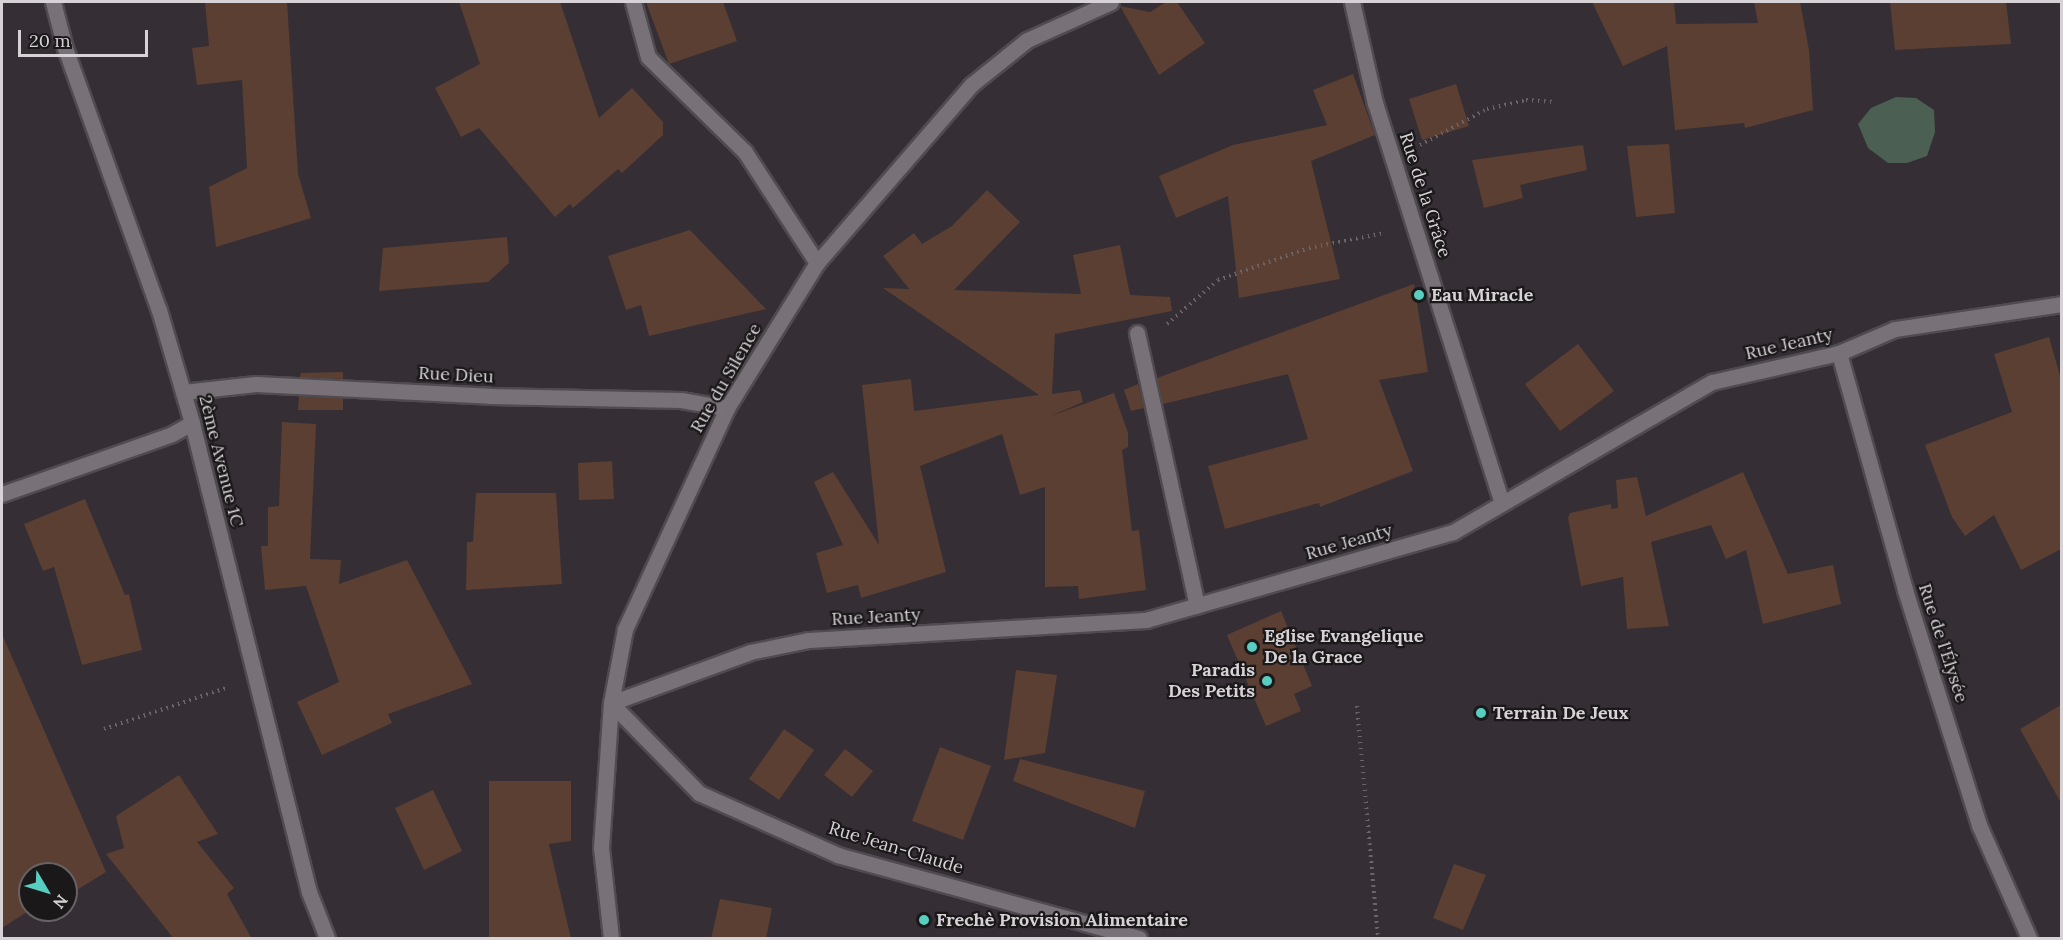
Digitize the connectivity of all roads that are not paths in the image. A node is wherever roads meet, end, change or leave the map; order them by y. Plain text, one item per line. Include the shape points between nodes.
1 (53, 2) edge
2 (633, 2) edge
3 (1111, 2) edge
4 (1352, 2) edge
5 (817, 263) junction
6 (2061, 304) edge
7 (1137, 333) dead end
8 (1839, 353) junction
9 (183, 392) junction
10 (727, 408) junction
11 (192, 423) junction
12 (2, 494) edge
13 (1501, 501) junction
14 (1197, 605) junction
15 (611, 702) junction
16 (327, 939) edge
17 (611, 939) edge
18 (1139, 939) edge
19 (2029, 939) edge

1 - 9 street, 2ème Avenue 1C via 64,48 159,310
2 - 5 street via 648,57 745,152
3 - 5 street, Rue du Silence via 1027,40 971,85
4 - 13 street, Rue de la Grâce via 1375,103
5 - 10 street, Rue du Silence
6 - 8 street, Rue Jeanty via 1895,329
7 - 14 street
8 - 13 street, Rue Jeanty via 1712,382
8 - 19 street, Rue de l'Élysée via 1905,590 1979,825
9 - 10 street, Rue Dieu via 256,384 490,396 681,400
9 - 11 street, 2ème Avenue 1C
10 - 15 street, Rue du Silence via 624,629
11 - 12 street via 172,434
11 - 16 street, 2ème Avenue 1C via 309,892
13 - 14 street, Rue Jeanty via 1453,532
14 - 15 street, Rue Jeanty via 1146,620 808,640 750,652
15 - 17 street, Rue du Silence via 601,848
15 - 18 street, Rue Jean-Claude via 699,792 838,855

